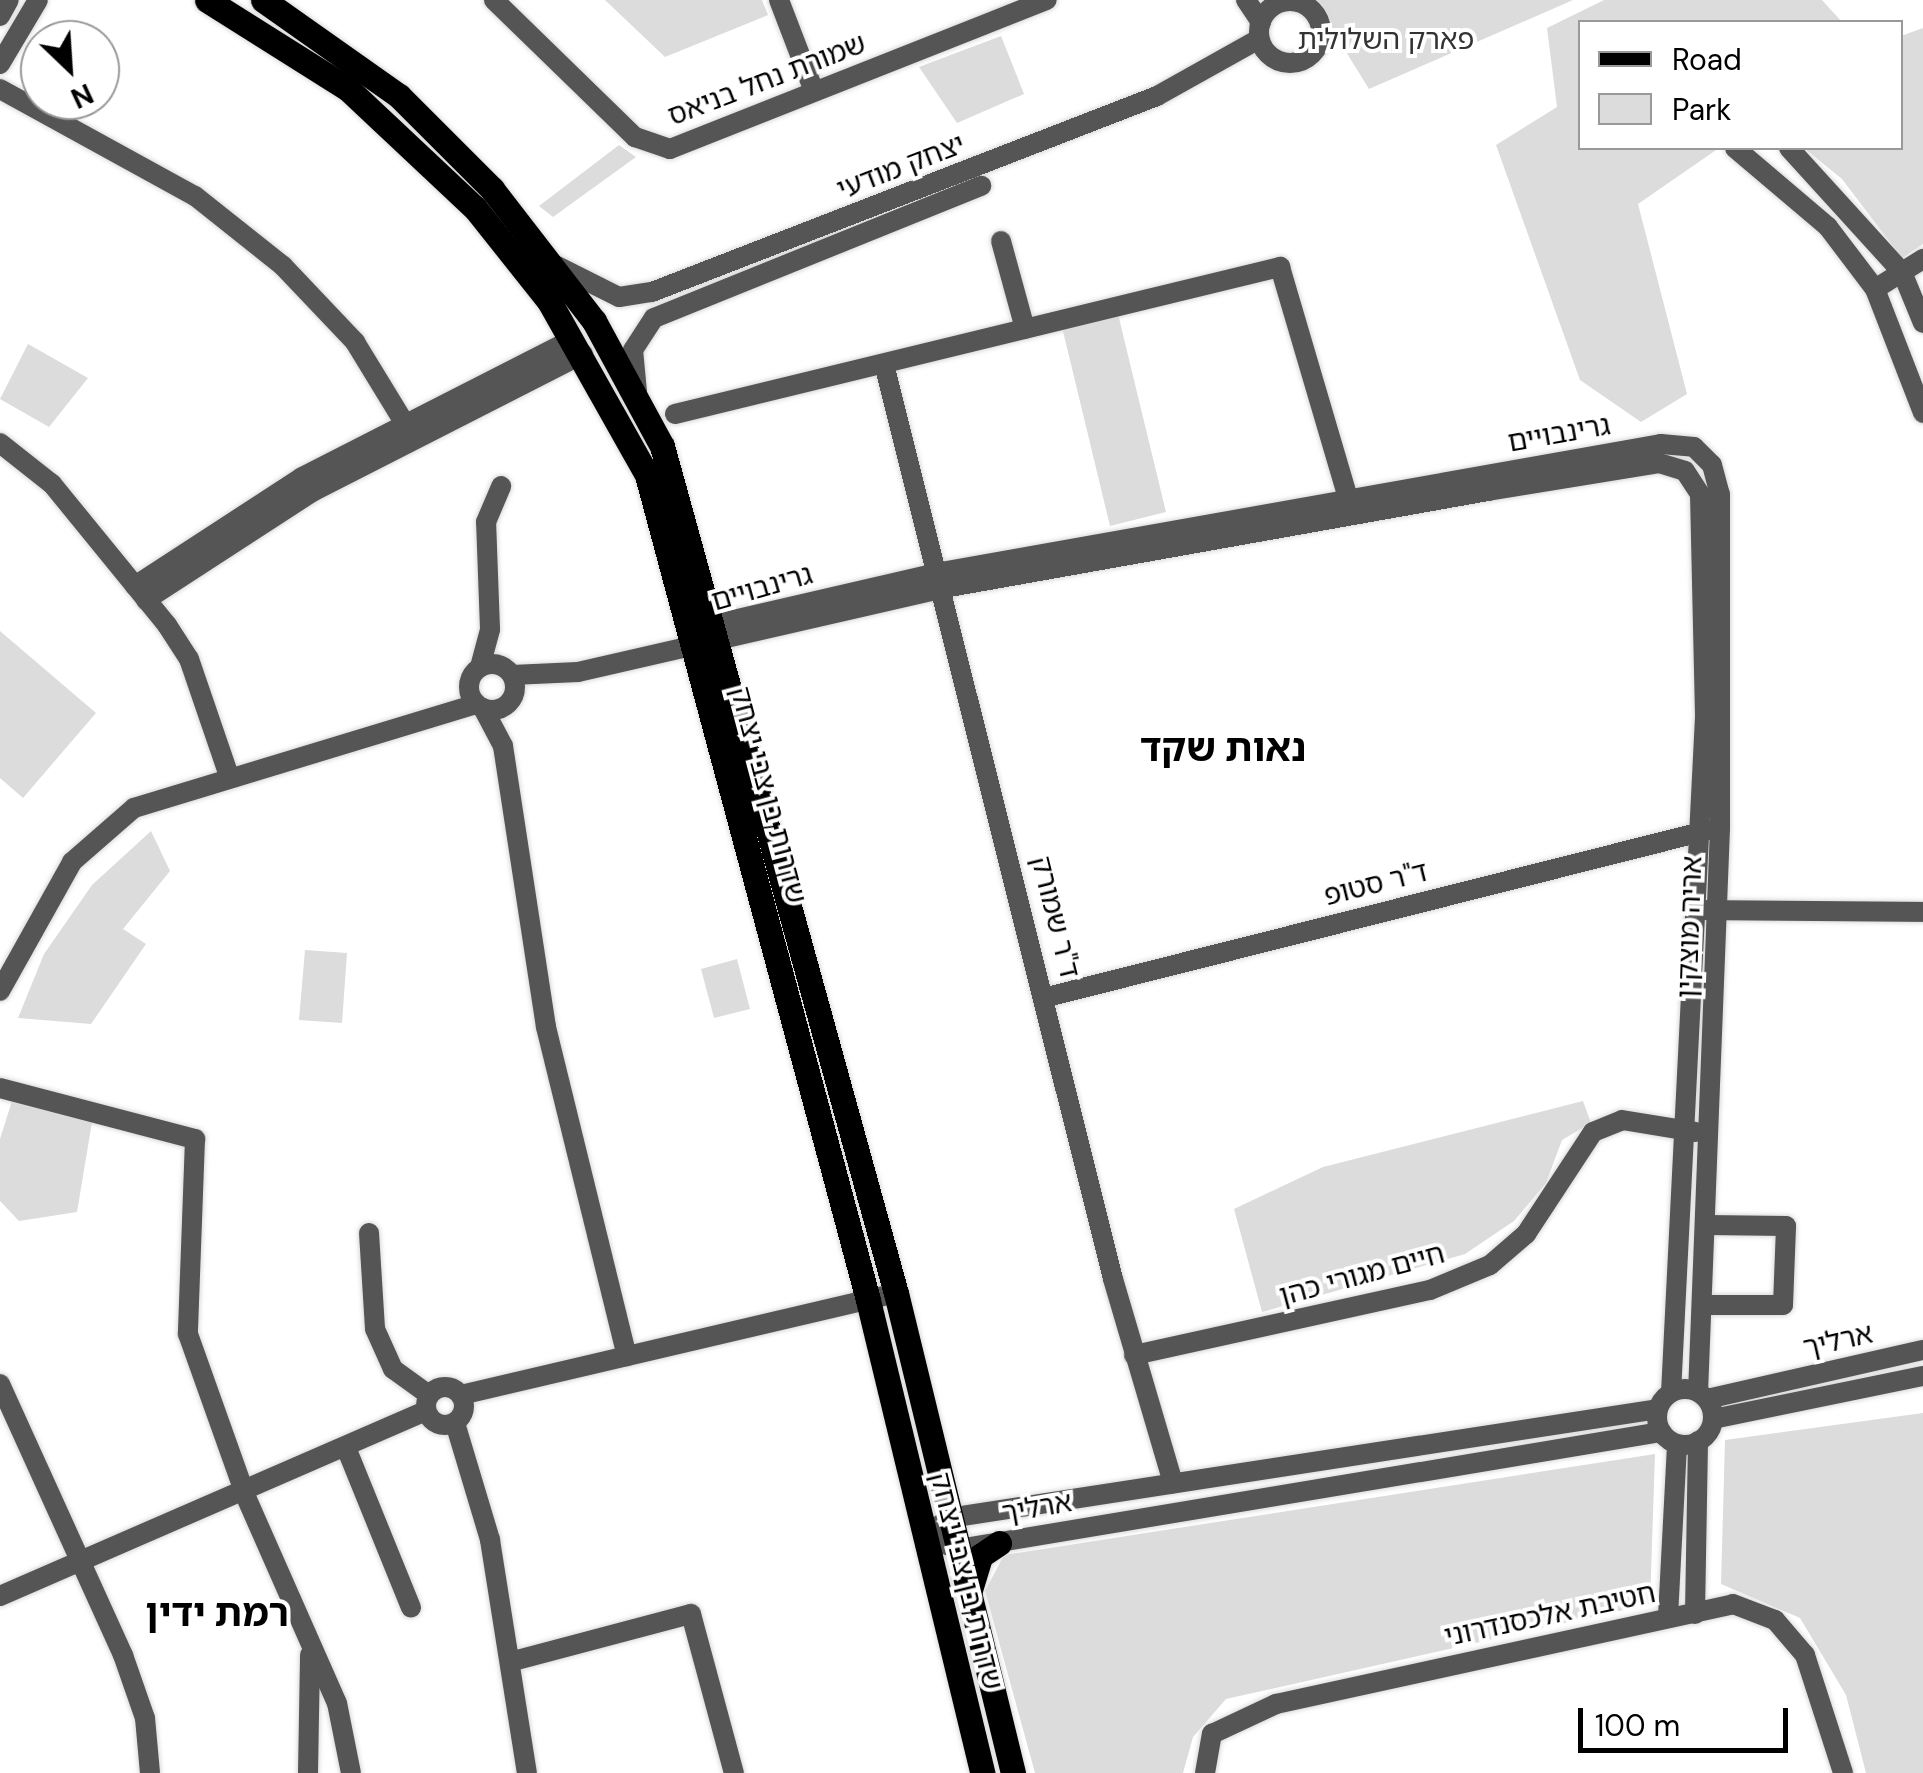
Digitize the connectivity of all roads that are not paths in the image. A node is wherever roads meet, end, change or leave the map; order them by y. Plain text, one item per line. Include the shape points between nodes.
1 (9, 0) edge
2 (38, 0) edge
3 (207, 0) edge
4 (263, 0) edge
5 (494, 0) edge
6 (779, 0) edge
7 (1047, 0) edge
8 (1246, 0) edge
9 (1290, 1) edge
10 (0, 16) edge
11 (1260, 31) junction
12 (0, 64) edge
13 (0, 88) edge
14 (814, 91) junction
15 (1737, 150) edge
16 (1791, 150) edge
17 (981, 186) dead end
18 (818, 228) junction
19 (1001, 240) dead end
20 (808, 257) junction
21 (1923, 259) edge
22 (554, 265) junction
23 (1902, 272) junction
24 (1875, 289) junction
25 (1923, 323) edge
26 (1024, 330) junction
27 (578, 346) junction
28 (884, 364) junction
29 (637, 394) junction
30 (1923, 412) edge
31 (675, 414) dead end
32 (408, 429) junction
33 (0, 443) edge
34 (1712, 464) joint
35 (1685, 471) joint
36 (501, 486) dead end
37 (1351, 508) junction
38 (942, 580) junction
39 (140, 593) junction
40 (490, 629) junction
41 (711, 636) junction
42 (508, 671) junction
43 (578, 672) junction
44 (477, 691) junction
45 (511, 700) junction
46 (503, 746) junction
47 (228, 772) junction
48 (1720, 828) junction
49 (1698, 833) junction
50 (1694, 910) junction
51 (1718, 910) junction
52 (1923, 912) edge
53 (0, 991) edge
54 (1047, 997) junction
55 (0, 1088) edge
56 (1684, 1128) junction
57 (1711, 1137) junction
58 (1707, 1224) junction
59 (369, 1232) dead end
60 (896, 1293) junction
61 (868, 1300) junction
62 (1703, 1305) junction
63 (1923, 1350) edge
64 (1134, 1355) junction
65 (627, 1356) junction
66 (1923, 1376) edge
67 (0, 1384) edge
68 (461, 1395) junction
69 (1664, 1400) junction
70 (428, 1403) junction
71 (1706, 1404) junction
72 (455, 1422) junction
73 (1679, 1439) junction
74 (348, 1450) junction
75 (1173, 1483) junction
76 (246, 1497) junction
77 (949, 1518) junction
78 (924, 1537) junction
79 (999, 1543) junction
80 (958, 1549) junction
81 (82, 1561) junction
82 (968, 1594) junction
83 (0, 1596) edge
84 (412, 1608) dead end
85 (1695, 1614) junction
86 (1668, 1617) junction
87 (310, 1648) junction
88 (512, 1661) junction
89 (150, 1773) edge
90 (308, 1773) edge
91 (351, 1773) edge
92 (527, 1773) edge
93 (734, 1773) edge
94 (982, 1773) edge
95 (1013, 1773) edge
96 (1205, 1773) edge
97 (1842, 1773) edge

1 - 10 street
2 - 12 street
3 - 27 main road, שדרות בן צבי יצחק via 310,61 408,140 501,238
4 - 22 main road, שדרות בן צבי יצחק via 399,96
5 - 14 street, שמורת נחל בניאס via 656,149
6 - 14 street
7 - 14 street, שמורת נחל בניאס
8 - 11 street
9 - 11 street, יצחק מודעי
9 - 11 street via 1317,17 1315,51 1280,62
11 - 18 street, יצחק מודעי via 1187,84
13 - 32 street via 195,196 284,266 355,342
15 - 24 street via 1828,227
16 - 23 street
17 - 20 street, יצחק מודעי
18 - 20 street
18 - 22 street, יצחק מודעי via 636,295 605,292
19 - 26 street
20 - 29 street, יצחק מודעי via 654,318 633,350
21 - 23 street
22 - 29 main road, שדרות בן צבי יצחק
23 - 24 street
23 - 25 street
24 - 30 street
26 - 28 street
26 - 37 street via 1280,267
27 - 32 street
27 - 41 main road, שדרות בן צבי יצחק via 647,476
28 - 31 street
28 - 38 street, ד"ר שמורק
29 - 41 main road, שדרות בן צבי יצחק via 677,488
32 - 39 street
33 - 39 street via 52,484
34 - 37 street, גרינבויים via 1694,448 1662,444
34 - 48 street, אריה מוצקין via 1720,494
35 - 37 street, גרינבויים via 1658,463
35 - 49 street, אריה מוצקין via 1700,494
36 - 40 street via 486,522
37 - 38 street, גרינבויים
38 - 41 street, גרינבויים
38 - 54 street, ד"ר שמורק
39 - 47 street via 189,660
40 - 42 street
40 - 44 street
41 - 43 street, גרינבויים
41 - 60 main road, שדרות בן צבי יצחק
41 - 61 main road, שדרות בן צבי יצחק
42 - 43 street
42 - 44 street
42 - 45 street
43 - 45 street
44 - 45 street
44 - 46 street
44 - 47 street via 432,714
45 - 46 street
46 - 65 street via 540,997
47 - 53 street via 109,824 41,907
48 - 49 street, ד"ר סטופ
48 - 51 street, אריה מוצקין
49 - 50 street, אריה מוצקין
49 - 54 street, ד"ר סטופ
50 - 51 street
50 - 56 street, אריה מוצקין
51 - 52 street
51 - 57 street, אריה מוצקין
54 - 64 street, ד"ר שמורק
55 - 76 street via 184,1131 198,1151 184,1302
56 - 57 street, חיים מגורי כהן
56 - 64 street, חיים מגורי כהן via 1622,1120 1592,1132 1526,1234 1490,1266 1430,1290
56 - 69 street, אריה מוצקין
57 - 58 street, אריה מוצקין
58 - 62 street, אריה מוצקין
58 - 62 street via 1786,1226 1783,1305
59 - 70 street via 375,1329 394,1369
60 - 61 street
60 - 77 main road, שדרות בן צבי יצחק
61 - 65 street
61 - 78 main road, שדרות בן צבי יצחק
62 - 71 street, אריה מוצקין
63 - 71 street, ארליך
64 - 75 street, ד"ר שמורק
65 - 68 street
66 - 71 street, ארליך
67 - 81 street
68 - 70 street via 447,1387
68 - 72 street
69 - 71 street, ארליך
69 - 73 street, אריה מוצקין
69 - 75 street, ארליך
70 - 72 street via 437,1424
70 - 74 street
71 - 73 street
72 - 88 street via 490,1540
73 - 79 street, ארליך
73 - 85 street
73 - 86 street
74 - 76 street
74 - 84 street
75 - 77 street, ארליך
76 - 81 street
76 - 87 street
77 - 78 street, ארליך
77 - 80 main road, שדרות בן צבי יצחק
78 - 80 street, ארליך
78 - 94 main road, שדרות בן צבי יצחק
79 - 80 street, ארליך
79 - 82 main road via 980,1556
80 - 82 main road, שדרות בן צבי יצחק
81 - 83 street
81 - 89 street via 144,1718
82 - 95 main road, שדרות בן צבי יצחק
85 - 86 street, חטיבת אלכסנדרוני
85 - 97 street, חטיבת אלכסנדרוני via 1733,1604 1776,1620 1818,1681
86 - 96 street, חטיבת אלכסנדרוני via 1276,1704 1212,1734
87 - 90 street
87 - 91 street via 337,1703
88 - 92 street
88 - 93 street via 691,1614

